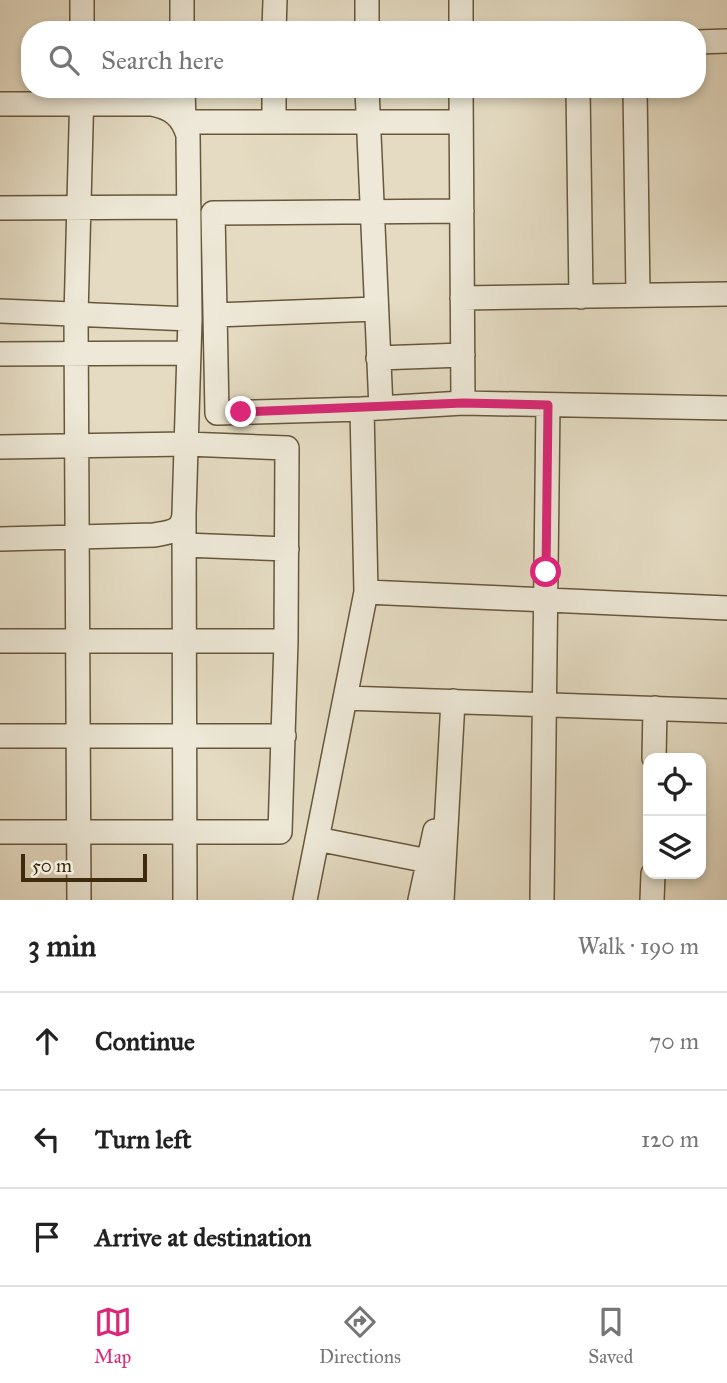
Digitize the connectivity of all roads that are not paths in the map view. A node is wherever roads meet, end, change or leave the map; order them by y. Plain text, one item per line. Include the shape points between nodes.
1 (82, 0) edge
2 (182, 0) edge
3 (275, 0) edge
4 (367, 0) edge
5 (461, 0) edge
6 (82, 21) edge
7 (182, 21) edge
8 (274, 21) edge
9 (367, 21) edge
10 (461, 21) edge
11 (727, 41) edge
12 (706, 42) edge
13 (62, 98) edge
14 (82, 98) edge
15 (97, 98) edge
16 (183, 98) edge
17 (274, 98) edge
18 (367, 98) edge
19 (461, 98) edge
20 (578, 98) edge
21 (635, 98) edge
22 (0, 104) edge
23 (184, 122) junction
24 (274, 122) junction
25 (367, 122) junction
26 (461, 122) junction
27 (189, 207) junction
28 (0, 208) edge
29 (79, 208) junction
30 (462, 211) junction
31 (371, 212) junction
32 (727, 294) edge
33 (638, 295) junction
34 (581, 297) junction
35 (463, 298) junction
36 (376, 309) junction
37 (0, 311) edge
38 (215, 315) junction
39 (76, 316) junction
40 (190, 319) junction
41 (189, 353) junction
42 (0, 354) edge
43 (76, 354) junction
44 (463, 355) junction
45 (378, 358) junction
46 (463, 403) junction
47 (548, 405) junction
48 (727, 408) edge
49 (371, 409) junction
50 (186, 444) junction
51 (78, 446) junction
52 (0, 447) edge
53 (184, 513) junction
54 (79, 537) junction
55 (0, 539) edge
56 (184, 545) junction
57 (287, 549) junction
58 (366, 593) junction
59 (545, 600) junction
60 (727, 608) edge
61 (0, 641) edge
62 (79, 641) junction
63 (184, 641) junction
64 (286, 641) junction
65 (345, 698) junction
66 (453, 701) junction
67 (544, 705) junction
68 (655, 708) junction
69 (727, 710) edge
70 (0, 736) edge
71 (79, 736) junction
72 (185, 736) junction
73 (284, 736) junction
74 (654, 753) edge
75 (450, 759) junction
76 (0, 832) edge
77 (79, 832) junction
78 (185, 832) junction
79 (317, 839) junction
80 (428, 861) junction
81 (653, 879) edge
82 (79, 900) edge
83 (185, 900) edge
84 (305, 900) edge
85 (420, 900) edge
86 (442, 900) edge
87 (542, 900) edge
88 (652, 900) edge

1 - 6 street
2 - 7 street
3 - 8 street
4 - 9 street
5 - 10 street
11 - 12 street
13 - 22 street
14 - 29 street
15 - 23 street via 166,107
16 - 23 street
17 - 24 street
18 - 25 street
19 - 26 street
20 - 34 street
21 - 33 street
23 - 24 street
23 - 27 street
24 - 25 street
25 - 26 street
25 - 31 street
26 - 30 street
27 - 29 street
27 - 40 street
28 - 29 street
29 - 39 street
30 - 31 street
30 - 35 street
31 - 36 street
31 - 38 street via 213,214
32 - 33 street
33 - 34 street
34 - 35 street
35 - 44 street
36 - 38 street
36 - 45 street
37 - 39 street
38 - 49 street via 216,413
39 - 40 street
39 - 43 street
40 - 41 street
41 - 43 street
41 - 50 street
42 - 43 street
43 - 51 street
44 - 45 street
44 - 46 street
45 - 49 street
46 - 47 street
46 - 49 street
47 - 48 street
47 - 59 street
49 - 58 street
50 - 51 street
50 - 53 street
50 - 57 street via 287,448
51 - 52 street
51 - 54 street
53 - 54 street via 183,523 174,532
53 - 56 street
54 - 55 street
54 - 62 street
56 - 57 street
56 - 63 street
57 - 64 street
58 - 59 street
58 - 65 street
59 - 60 street
59 - 67 street
61 - 62 street
62 - 63 street
62 - 71 street
63 - 64 street
63 - 72 street
64 - 73 street
65 - 66 street
65 - 79 street
66 - 67 street
66 - 75 street
67 - 68 street
67 - 87 street
68 - 69 street
68 - 74 street
70 - 71 street
71 - 72 street
71 - 77 street
72 - 73 street
72 - 78 street
73 - 78 street via 280,832
75 - 80 street
75 - 86 street
76 - 77 street
77 - 78 street
77 - 82 street
78 - 83 street
79 - 80 street
79 - 84 street
80 - 85 street
81 - 88 street

